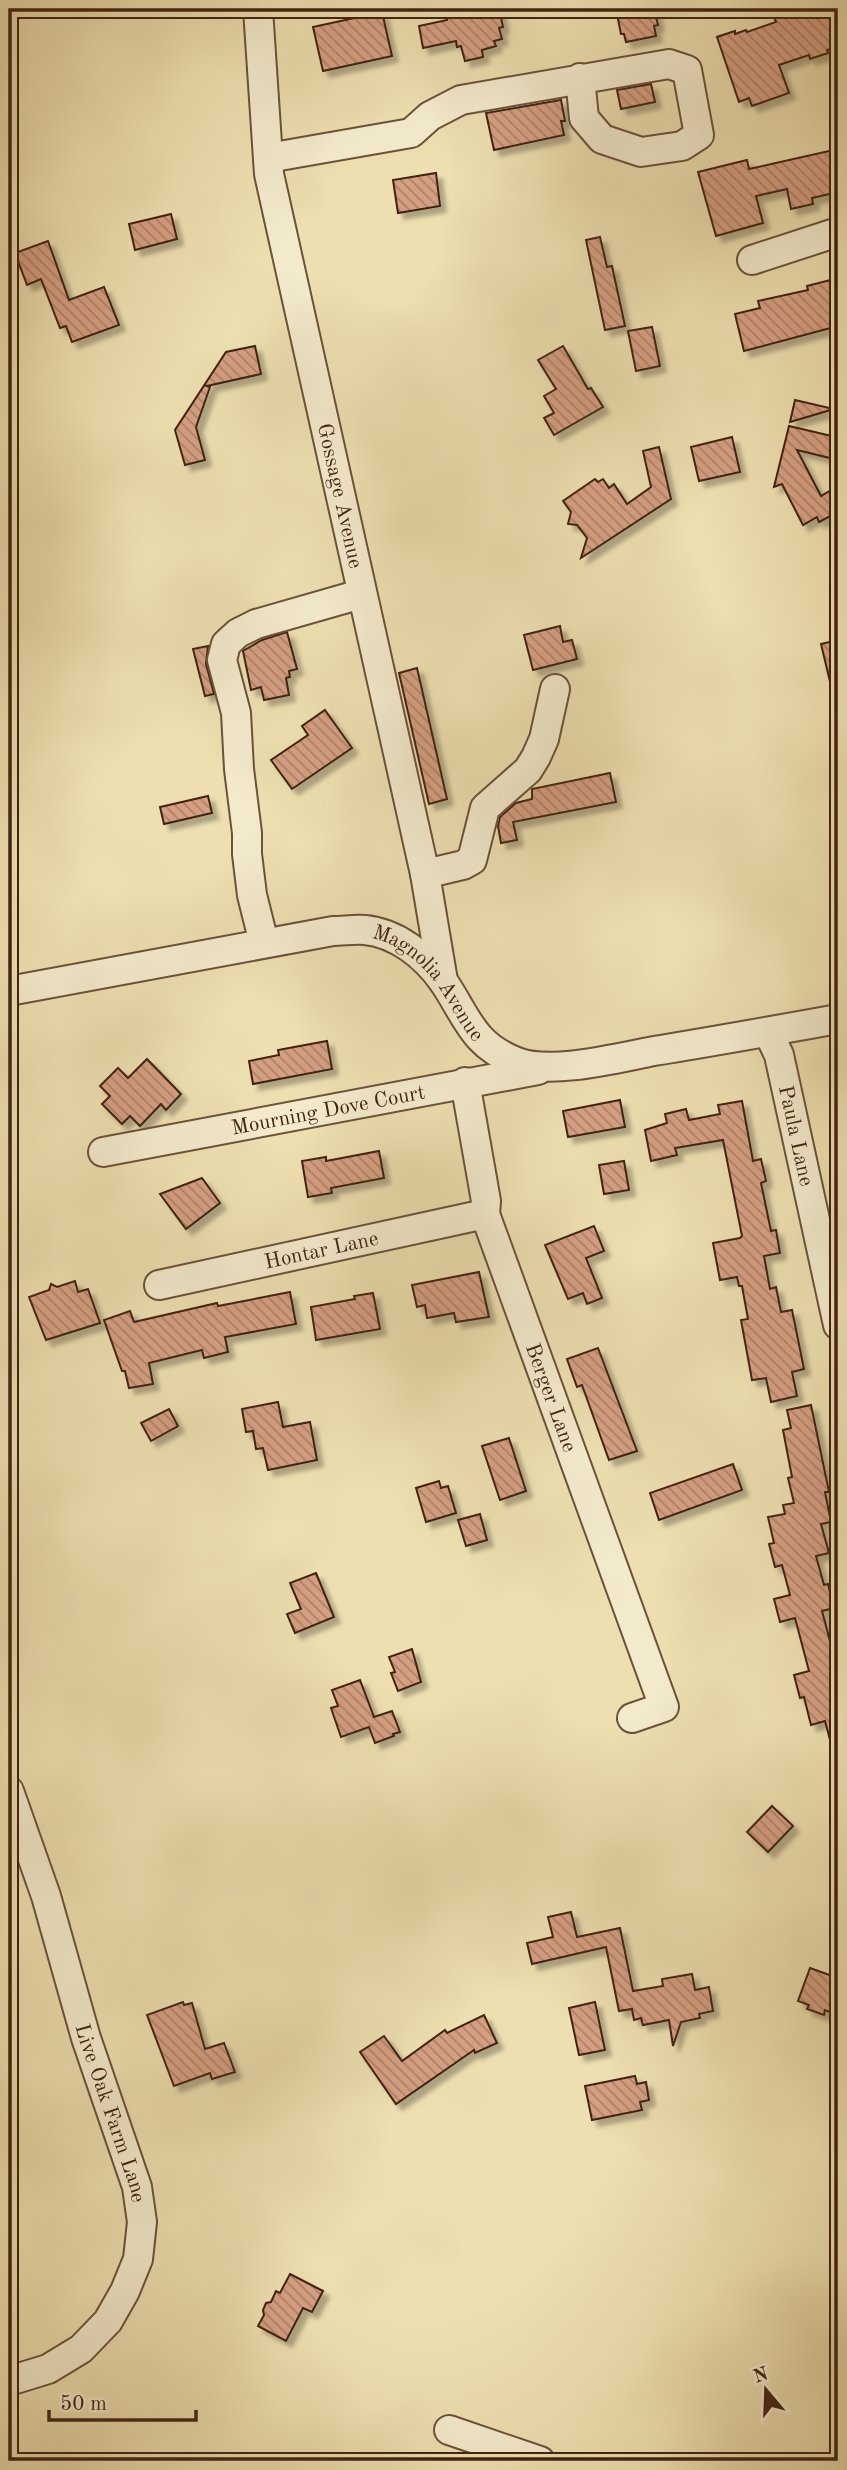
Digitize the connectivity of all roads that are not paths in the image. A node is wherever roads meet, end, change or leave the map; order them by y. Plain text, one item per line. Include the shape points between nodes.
1 (261, 9) edge
2 (580, 78) dead end
3 (268, 158) junction
4 (838, 232) edge
5 (752, 260) dead end
6 (361, 594) junction
7 (555, 689) dead end
8 (425, 874) junction
9 (264, 943) junction
10 (443, 981) junction
11 (9, 991) edge
12 (838, 1019) edge
13 (768, 1032) junction
14 (555, 1067) junction
15 (466, 1082) junction
16 (103, 1152) dead end
17 (485, 1214) junction
18 (159, 1284) dead end
19 (838, 1325) edge
20 (632, 1718) dead end
21 (9, 1791) edge
22 (9, 2381) edge
23 (449, 2430) dead end
24 (540, 2461) edge

1 - 3 street, Gossage Avenue
2 - 3 street via 461,100 430,116 411,133
3 - 6 street, Gossage Avenue
4 - 5 street
6 - 8 street, Gossage Avenue
6 - 9 street via 256,624 226,644 222,660 236,713 252,895
7 - 8 street via 536,757 528,770 485,808 472,860
8 - 10 street, Gossage Avenue
9 - 10 street, Magnolia Avenue via 365,930 415,950
9 - 11 street, Magnolia Avenue
10 - 14 street, Magnolia Avenue via 475,1033 494,1050 517,1062
12 - 13 street, Magnolia Avenue
13 - 14 street, Magnolia Avenue
13 - 19 street, Paula Lane via 779,1055
14 - 15 street, Mourning Dove Court
15 - 16 street, Mourning Dove Court
15 - 17 street, Berger Lane
17 - 18 street, Hontar Lane
17 - 20 street, Berger Lane via 664,1707
21 - 22 street, Live Oak Farm Lane via 136,2187 142,2222 138,2259 108,2321 81,2349 48,2369
23 - 24 street

